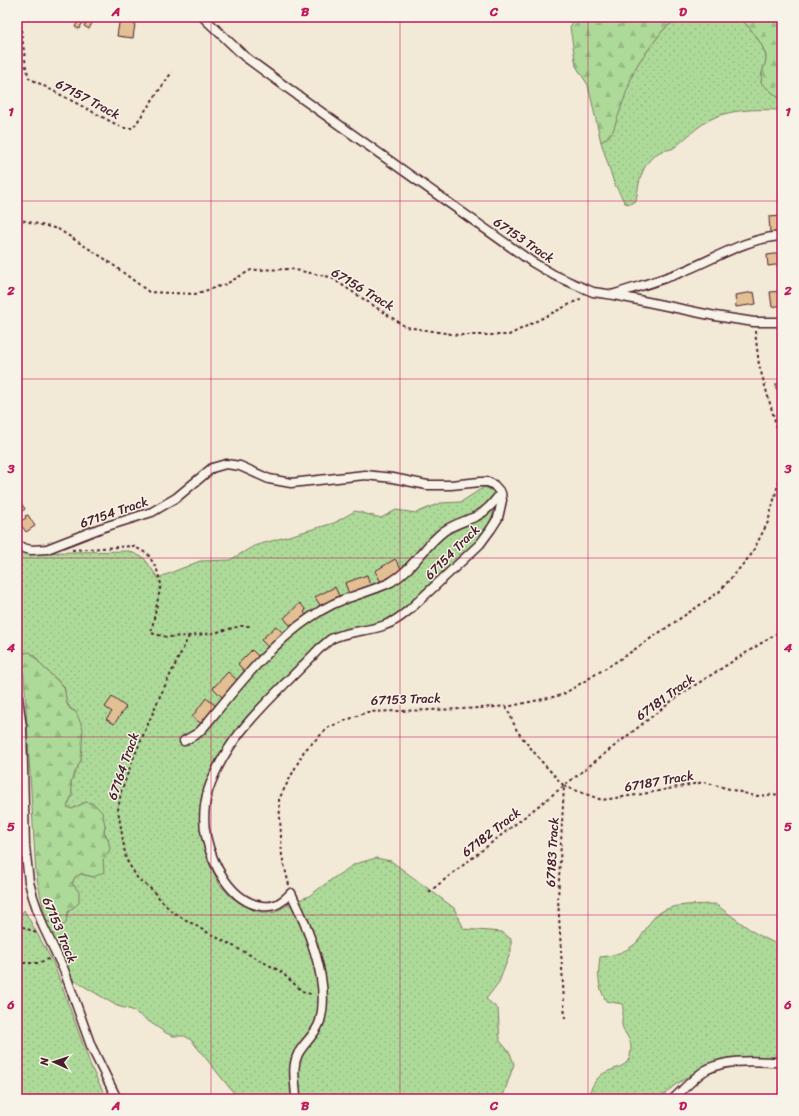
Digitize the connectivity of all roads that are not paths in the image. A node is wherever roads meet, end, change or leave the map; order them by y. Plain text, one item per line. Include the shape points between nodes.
1 (203, 17) edge
2 (782, 236) edge
3 (614, 295) junction
4 (782, 322) edge
5 (501, 493) junction
6 (17, 544) edge
7 (17, 690) edge
8 (184, 741) dead end
9 (782, 1062) edge
10 (117, 1099) edge
11 (296, 1099) edge
12 (673, 1099) edge

1 - 3 street, 67153 Track via 244,56 532,262 593,292
2 - 3 street via 742,245 679,273
3 - 4 street, 67153 Track via 715,316 754,322
5 - 6 street, 67154 Track via 488,482 427,485 365,475 291,483 269,479 240,466 226,464 212,468 176,498 152,512 47,549 31,550
5 - 8 street via 484,512 445,531 414,564 393,581 330,606 311,617 261,661 203,728
5 - 11 street, 67154 Track via 498,518 480,544 397,619 386,626 339,636 319,649 242,729 229,748 208,791 204,822 206,837 211,855 229,886 241,897 266,906 282,902 291,893 302,915 318,962 322,1014 316,1030 296,1060
7 - 10 street, 67153 Track via 22,728 23,807 29,882 37,912 64,970 91,1046
9 - 12 street via 735,1062 707,1069

